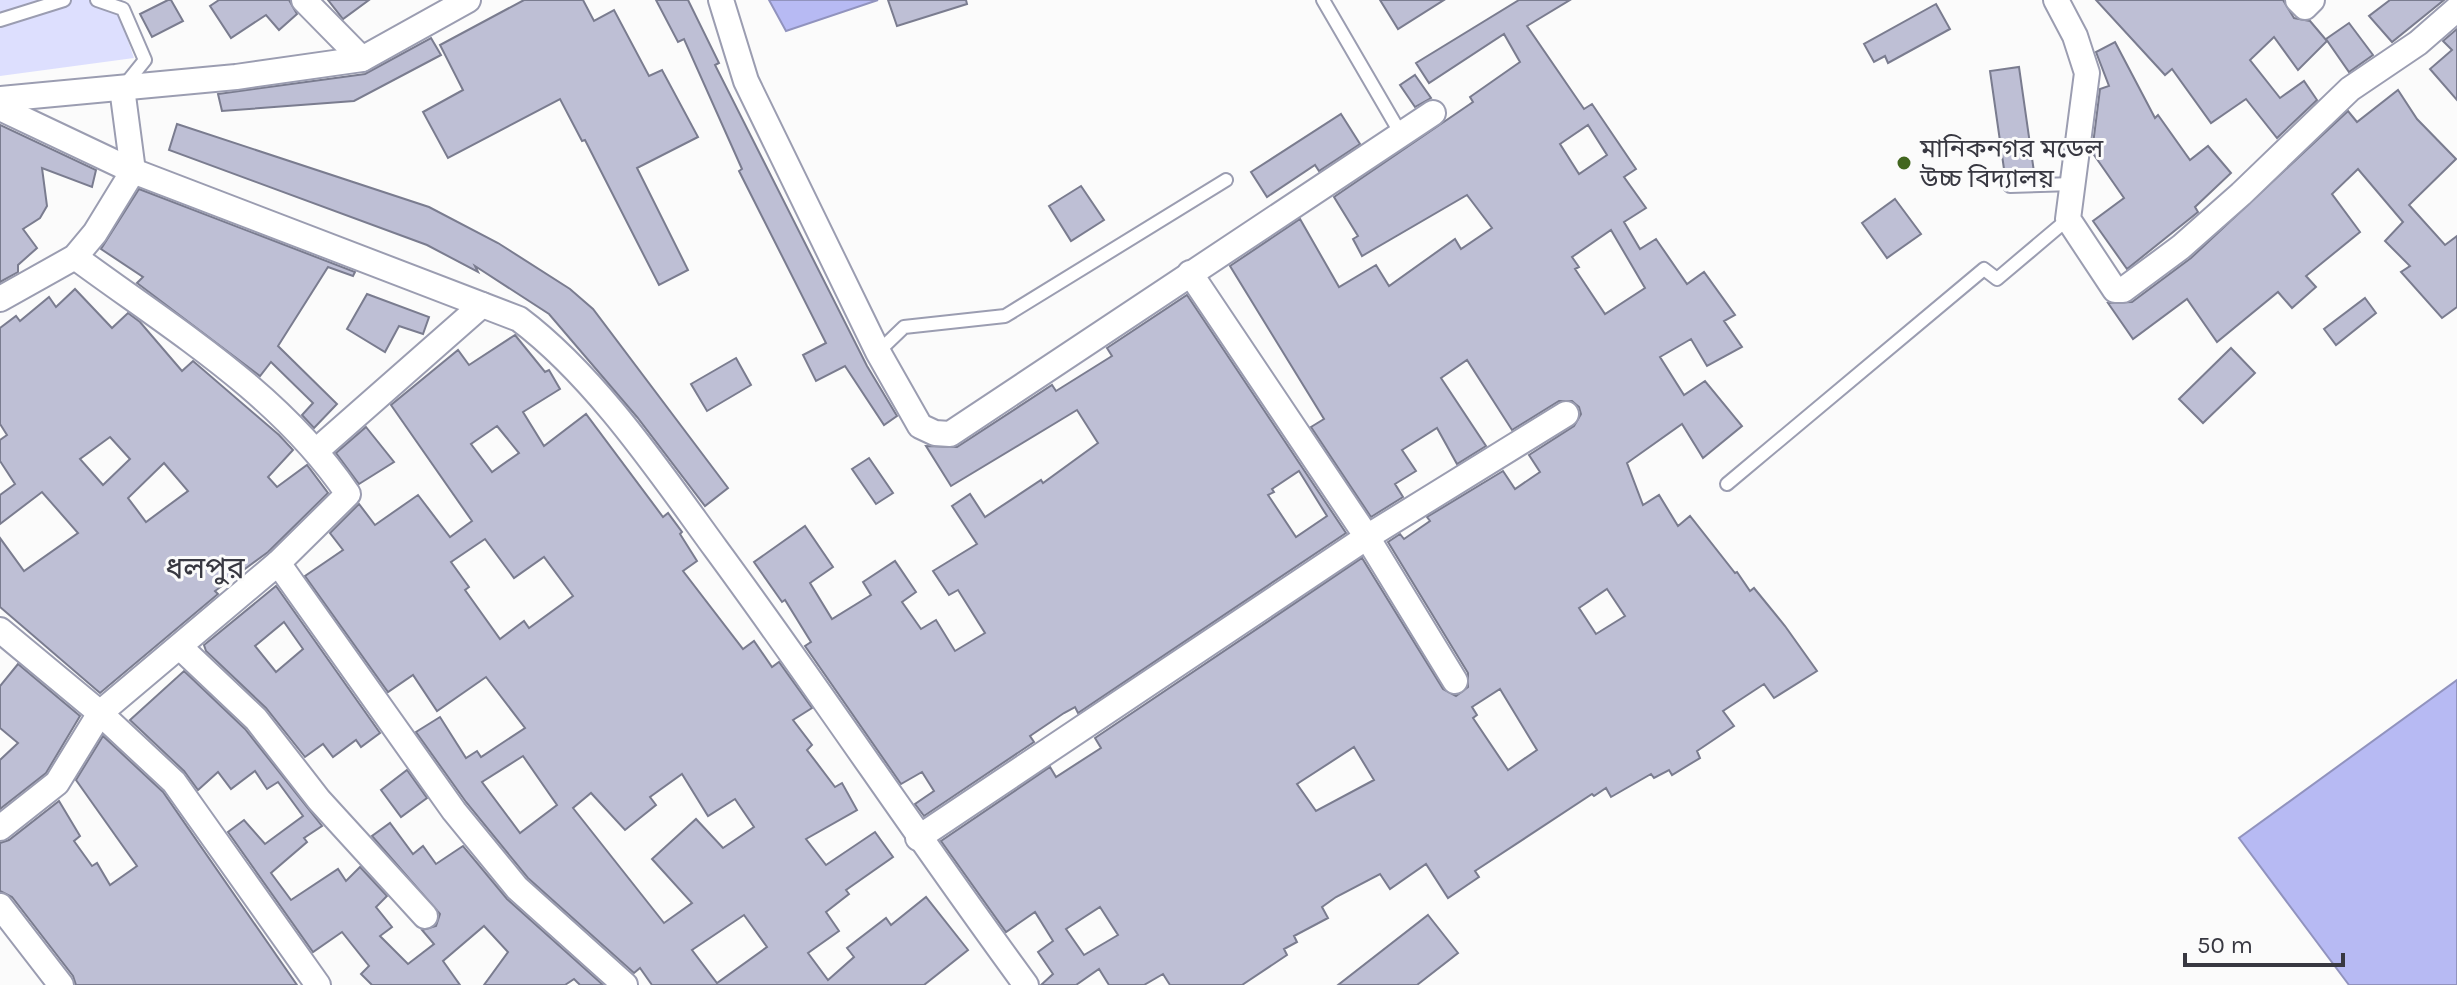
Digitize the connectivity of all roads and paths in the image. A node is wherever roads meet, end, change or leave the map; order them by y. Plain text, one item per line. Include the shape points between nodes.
1 (64, 0) edge
2 (97, 0) edge
3 (304, 0) edge
4 (468, 0) edge
5 (721, 0) edge
6 (1323, 0) edge
7 (2056, 0) edge
8 (2298, 0) edge
9 (2312, 0) edge
10 (2457, 9) edge
11 (0, 20) edge
12 (362, 59) junction
13 (122, 88) junction
14 (0, 99) edge
15 (0, 108) edge
16 (1433, 113) dead end
17 (1401, 134) junction
18 (133, 171) junction
19 (1226, 180) dead end
20 (2074, 184) junction
21 (2010, 186) dead end
22 (2068, 219) junction
23 (75, 257) junction
24 (1190, 273) junction
25 (0, 299) edge
26 (482, 305) junction
27 (878, 352) junction
28 (1566, 414) dead end
29 (316, 451) junction
30 (1727, 484) dead end
31 (1367, 537) junction
32 (278, 563) junction
33 (0, 630) edge
34 (181, 648) junction
35 (1455, 681) dead end
36 (100, 713) junction
37 (0, 828) edge
38 (918, 838) junction
39 (0, 906) edge
40 (425, 916) dead end
41 (61, 985) edge
42 (318, 985) edge
43 (625, 985) edge
44 (1026, 985) edge

1 - 11 lane
2 - 13 lane via 123,9 145,60
3 - 12 street
4 - 12 street
5 - 27 street via 746,81
6 - 17 lane
7 - 20 street via 2087,73
8 - 9 street via 2305,7
10 - 22 street via 2350,89 2241,194 2123,290 2115,290
12 - 13 street
13 - 14 street
13 - 18 street
15 - 18 street
16 - 17 street
17 - 24 street
18 - 23 street
18 - 26 street
19 - 27 lane via 1005,316 904,327
20 - 21 lane
20 - 22 street
22 - 30 lane via 1997,279 1984,269
23 - 25 street
23 - 29 street via 256,390
24 - 27 street via 950,434 920,426
24 - 31 street
26 - 29 street
26 - 38 street via 519,319 552,344 628,433 801,665
28 - 31 street
29 - 32 street via 348,494
31 - 35 street
31 - 38 street
32 - 34 street
32 - 43 street via 454,811 517,888
33 - 36 street
34 - 36 street
34 - 40 street via 256,719 319,800
36 - 37 street via 57,783
36 - 42 street via 174,782
38 - 44 street
39 - 41 street

